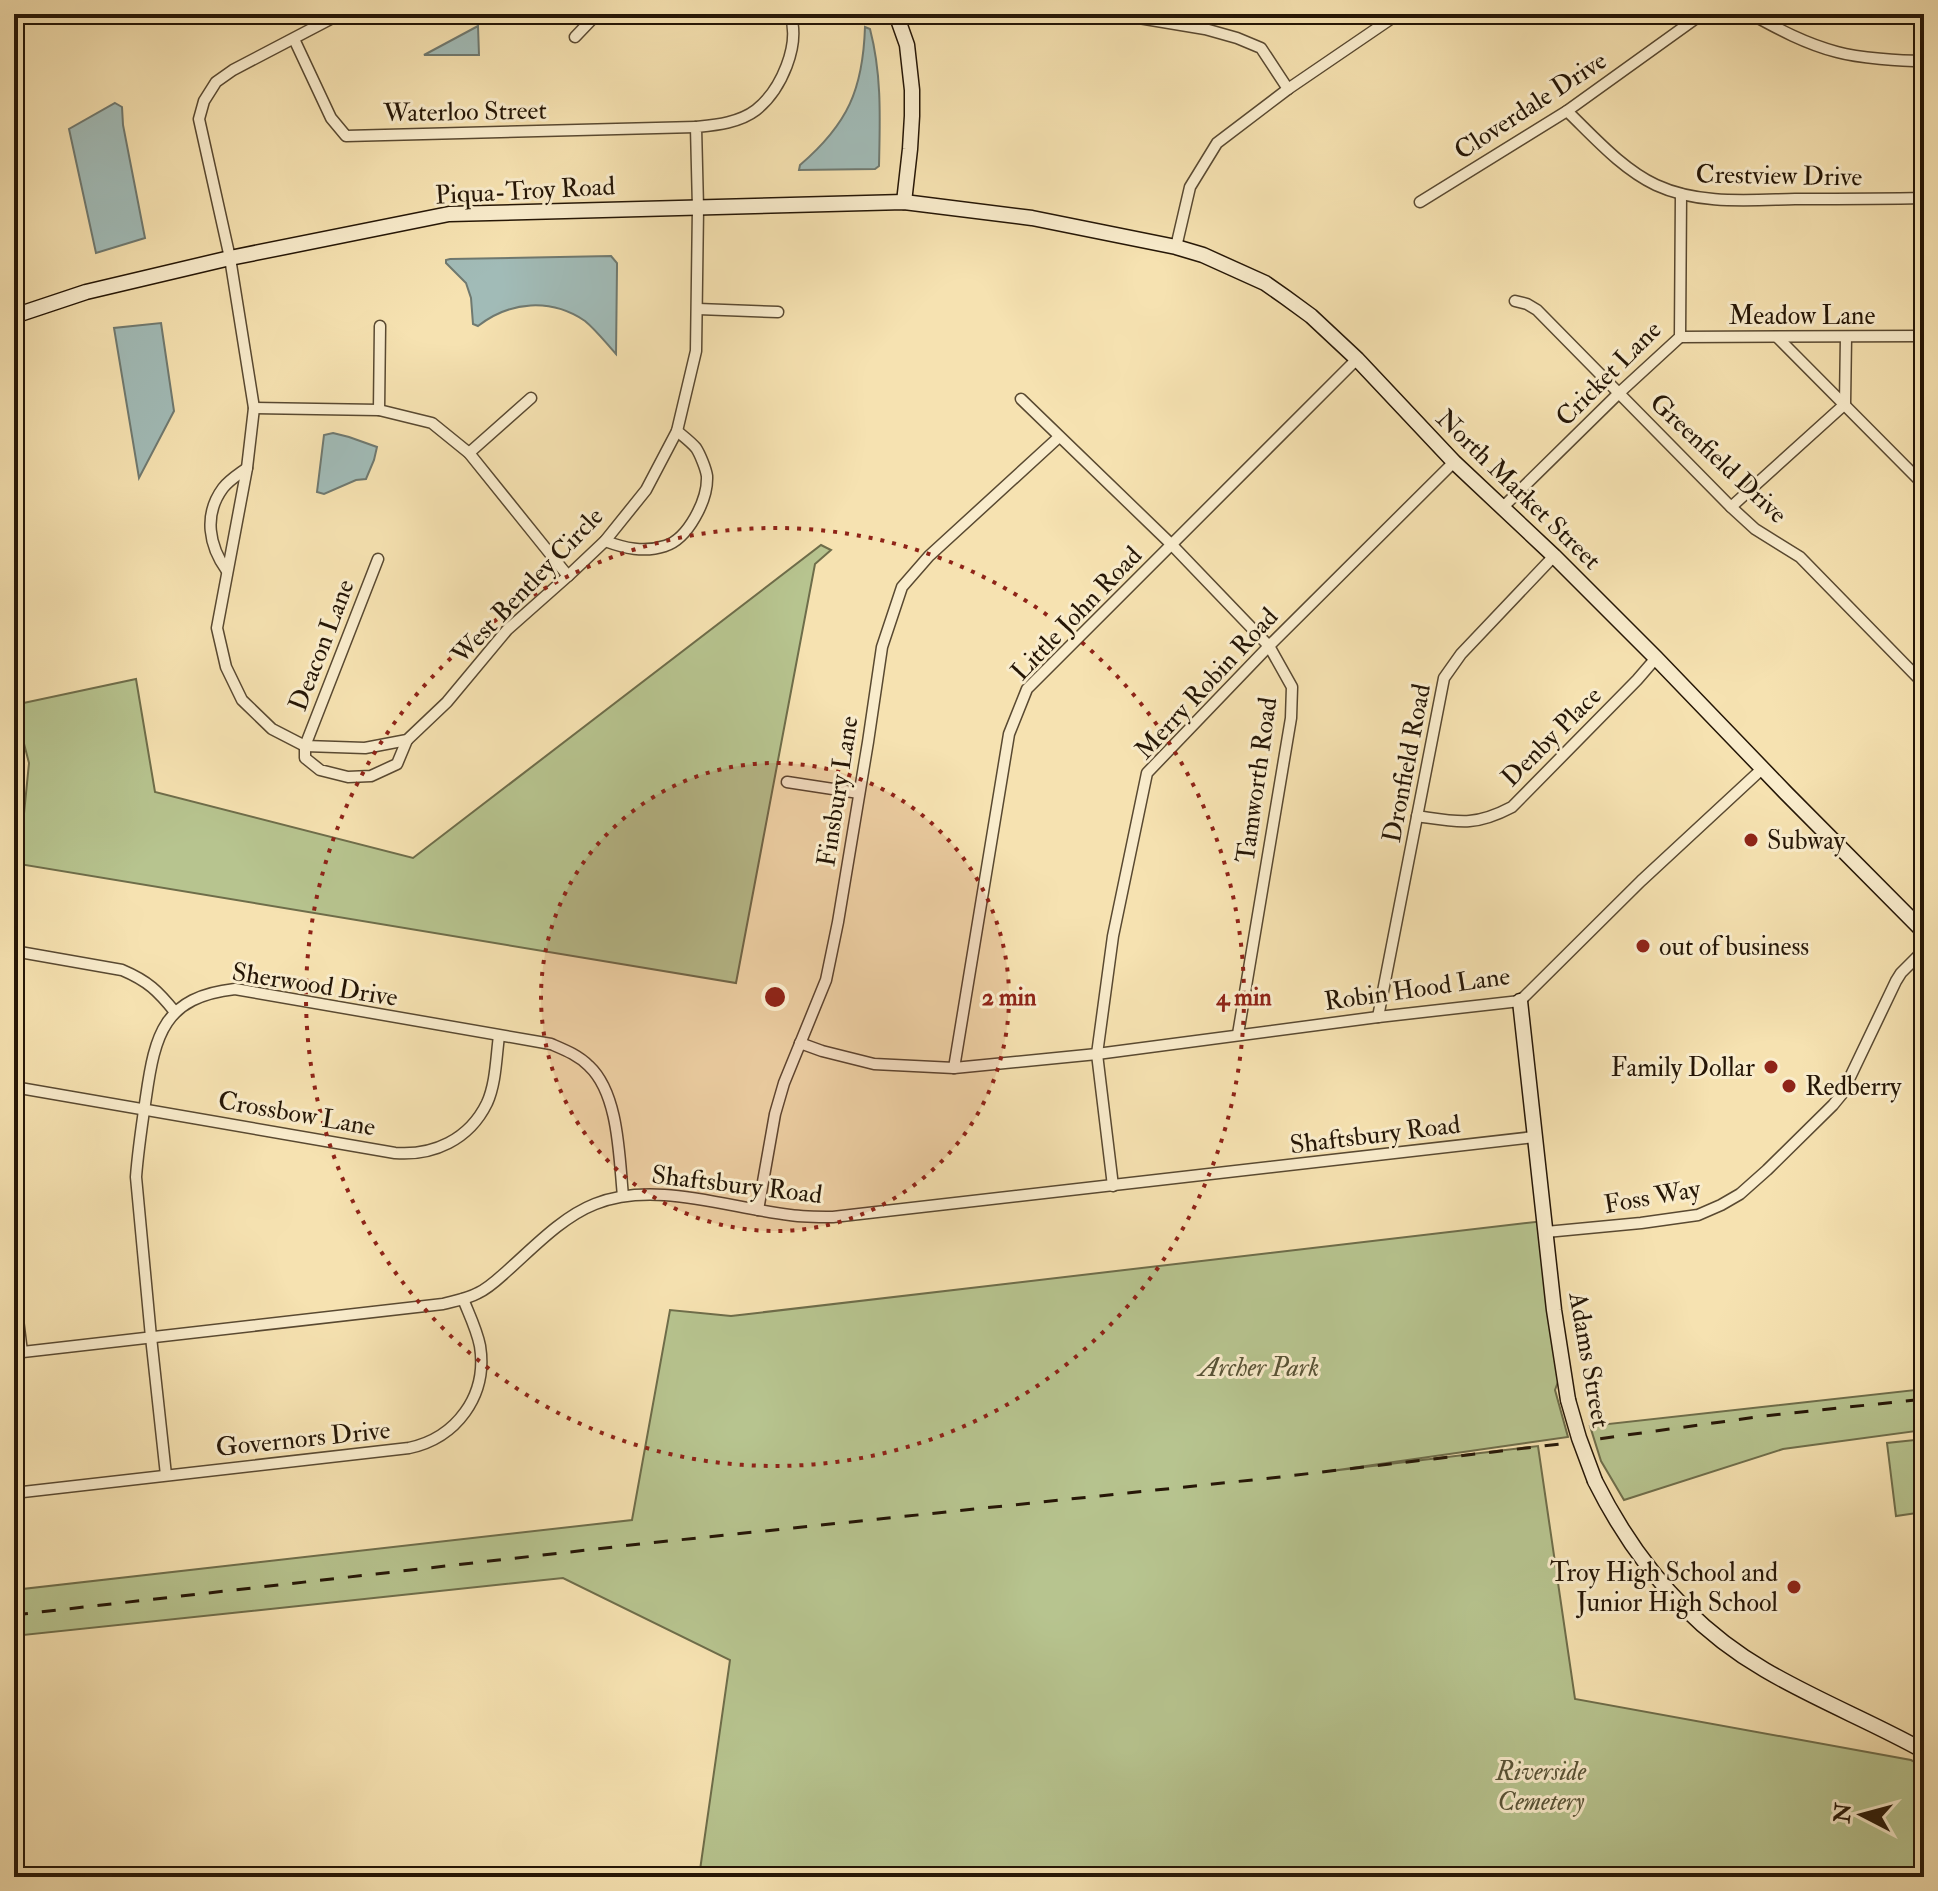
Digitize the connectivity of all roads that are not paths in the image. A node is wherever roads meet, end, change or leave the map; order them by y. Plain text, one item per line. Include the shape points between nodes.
1 (340, 14) edge
2 (597, 14) edge
3 (790, 14) edge
4 (896, 14) edge
5 (1115, 14) edge
6 (1398, 14) edge
7 (1702, 14) edge
8 (1751, 14) edge
9 (1166, 19) edge
10 (575, 37) dead end
11 (294, 39) junction
12 (1924, 61) edge
13 (1288, 89) junction
14 (1567, 111) junction
15 (696, 127) junction
16 (1681, 194) junction
17 (1924, 198) edge
18 (904, 202) junction
19 (1420, 202) dead end
20 (698, 208) junction
21 (1002, 214) joint
22 (1176, 247) junction
23 (230, 258) junction
24 (1515, 301) dead end
25 (698, 309) junction
26 (778, 312) dead end
27 (14, 316) edge
28 (380, 326) dead end
29 (1924, 336) edge
30 (1680, 337) junction
31 (1846, 337) junction
32 (1778, 338) junction
33 (1357, 359) junction
34 (1619, 393) junction
35 (531, 398) dead end
36 (1021, 399) dead end
37 (1845, 404) junction
38 (254, 408) junction
39 (379, 410) junction
40 (677, 431) junction
41 (1059, 437) junction
42 (469, 453) junction
43 (1454, 462) junction
44 (247, 468) junction
45 (1924, 485) edge
46 (1503, 507) junction
47 (1731, 507) junction
48 (605, 541) junction
49 (1172, 545) junction
50 (1554, 556) junction
51 (378, 559) dead end
52 (227, 571) junction
53 (568, 576) junction
54 (1269, 646) junction
55 (1656, 658) junction
56 (1924, 684) edge
57 (407, 740) junction
58 (305, 746) junction
59 (1763, 768) junction
60 (787, 782) dead end
61 (859, 793) junction
62 (1417, 816) junction
63 (1924, 932) edge
64 (1924, 950) edge
65 (14, 951) edge
66 (1520, 1001) junction
67 (175, 1012) junction
68 (1378, 1017) junction
69 (1238, 1034) junction
70 (499, 1036) junction
71 (800, 1043) junction
72 (1097, 1054) junction
73 (954, 1068) junction
74 (14, 1087) edge
75 (144, 1109) junction
76 (1534, 1137) junction
77 (1113, 1186) junction
78 (623, 1196) junction
79 (758, 1210) junction
80 (16, 1228) edge
81 (1546, 1232) junction
82 (14, 1241) edge
83 (14, 1287) edge
84 (463, 1299) junction
85 (151, 1337) junction
86 (18, 1353) edge
87 (166, 1475) junction
88 (14, 1493) edge
89 (1924, 1751) edge

1 - 11 street
2 - 10 street
3 - 15 street via 791,52 782,80 755,111 727,123
4 - 18 street via 907,45 912,90
5 - 9 street
6 - 13 street
7 - 14 street, Cloverdale Drive
8 - 12 street via 1838,53
9 - 13 street via 1261,48
11 - 15 street, Waterloo Street via 331,118 346,136
11 - 23 street via 233,70 216,82 204,101 199,119
13 - 22 street via 1217,143 1190,187
14 - 16 street, Crestview Drive via 1631,169
14 - 19 street, Cloverdale Drive
15 - 20 street, West Bentley Circle
16 - 17 street, Crestview Drive via 1721,200
16 - 30 street, Cricket Lane
18 - 20 street, Piqua-Troy Road
18 - 21 street, Piqua-Troy Road
20 - 23 street, Piqua-Troy Road via 449,214
20 - 25 street, West Bentley Circle
21 - 22 street, North Market Street
22 - 33 street, North Market Street via 1265,283
23 - 27 street, Piqua-Troy Road via 86,292
23 - 38 street
24 - 34 street, Greenfield Drive via 1537,310
25 - 26 street
25 - 40 street, West Bentley Circle via 696,351
28 - 39 street
29 - 31 street, Meadow Lane
30 - 32 street, Meadow Lane
30 - 34 street, Cricket Lane
31 - 32 street, Meadow Lane
31 - 37 street
32 - 37 street
33 - 43 street, North Market Street
33 - 49 street, Little John Road
34 - 46 street, Cricket Lane
34 - 47 street, Greenfield Drive
35 - 42 street
36 - 41 street, Tamworth Road
37 - 45 street
37 - 47 street
38 - 39 street
38 - 44 street
39 - 42 street via 432,423
40 - 48 street, West Bentley Circle via 646,490
40 - 48 street via 696,448 707,475 702,505 685,533 667,546 645,550
41 - 49 street, Tamworth Road
41 - 61 street, Finsbury Lane via 902,587 882,647
42 - 53 street
43 - 46 street, North Market Street
43 - 54 street, Merry Robin Road
44 - 52 street
44 - 52 street via 223,488 209,525 211,542
46 - 50 street, North Market Street
47 - 56 street, Greenfield Drive via 1800,557
48 - 53 street, West Bentley Circle
49 - 54 street, Tamworth Road
49 - 73 street, Little John Road via 1027,689 1009,734
50 - 55 street, North Market Street
50 - 62 street, Dronfield Road via 1444,678
51 - 58 street, Deacon Lane
52 - 58 street via 217,628 226,667 242,700 272,729
53 - 57 street, West Bentley Circle via 507,630 447,702
54 - 69 street, Tamworth Road via 1292,687 1291,718
54 - 72 street, Merry Robin Road via 1147,773 1113,936
55 - 59 street, North Market Street
55 - 62 street, Denby Place via 1512,807 1474,822
57 - 58 street via 365,748
57 - 58 street, West Bentley Circle via 397,764 371,776 320,770 305,758
59 - 63 street, North Market Street
59 - 66 street, Robin Hood Lane
60 - 61 street
61 - 71 street, Finsbury Lane via 826,980
62 - 68 street, Dronfield Road
64 - 81 street, Foss Way via 1901,973 1842,1094 1740,1194 1698,1215
65 - 67 street via 122,970 156,988
66 - 68 street, Robin Hood Lane
66 - 76 street, Adams Street
67 - 70 street, Sherwood Drive via 200,996 235,989
67 - 75 street via 155,1047
68 - 69 street, Robin Hood Lane
69 - 72 street, Robin Hood Lane
70 - 75 street, Crossbow Lane via 492,1085 481,1113 453,1142 430,1151 395,1153
70 - 78 street, Sherwood Drive via 551,1044 591,1067 614,1115
71 - 73 street, Robin Hood Lane via 874,1064
71 - 79 street, Finsbury Lane via 775,1114
72 - 73 street, Robin Hood Lane
72 - 77 street, Merry Robin Road
74 - 75 street, Crossbow Lane
75 - 85 street via 136,1177
76 - 77 street, Shaftsbury Road
76 - 81 street, Adams Street
77 - 79 street, Shaftsbury Road via 833,1217
78 - 79 street, Shaftsbury Road via 664,1194
78 - 84 street, Shaftsbury Road via 582,1210 487,1288
80 - 82 street
81 - 89 street, Adams Street, bridge via 1568,1400 1595,1481 1642,1560 1672,1596 1744,1657
83 - 86 street
84 - 85 street, Shaftsbury Road
84 - 87 street, Governors Drive via 479,1344 480,1370 473,1398 446,1433 409,1448
85 - 86 street, Shaftsbury Road
85 - 87 street
87 - 88 street, Governors Drive

